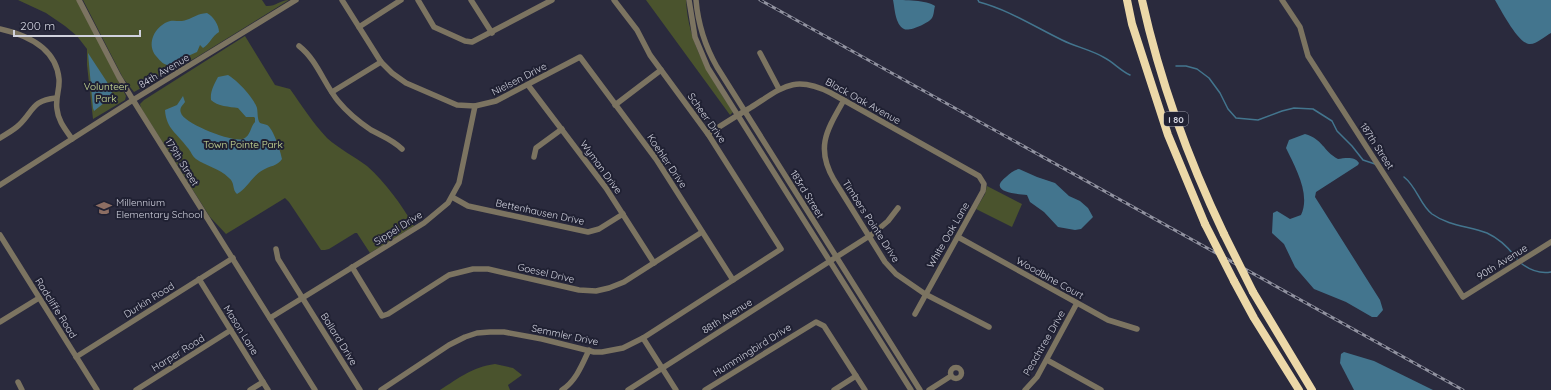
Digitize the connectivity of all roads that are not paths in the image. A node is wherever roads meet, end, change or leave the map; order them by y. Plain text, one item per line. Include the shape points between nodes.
1 (80, 0) edge
2 (296, 0) edge
3 (342, 0) edge
4 (401, 0) edge
5 (418, 0) edge
6 (471, 0) edge
7 (552, 0) edge
8 (614, 0) edge
9 (689, 0) edge
10 (696, 0) edge
11 (1127, 0) edge
12 (1142, 0) edge
13 (1282, 0) edge
14 (359, 27) junction
15 (0, 29) edge
16 (492, 33) junction
17 (299, 46) dead end
18 (760, 53) dead end
19 (580, 57) joint
20 (381, 62) junction
21 (662, 70) junction
22 (528, 85) junction
23 (779, 89) junction
24 (332, 92) junction
25 (56, 98) junction
26 (133, 100) junction
27 (844, 100) junction
28 (615, 105) junction
29 (475, 106) junction
30 (744, 111) junction
31 (737, 115) junction
32 (562, 129) junction
33 (708, 134) junction
34 (0, 138) edge
35 (72, 139) junction
36 (402, 149) dead end
37 (534, 158) dead end
38 (984, 184) joint
39 (0, 185) edge
40 (452, 197) junction
41 (898, 208) dead end
42 (623, 214) junction
43 (702, 232) junction
44 (0, 235) edge
45 (869, 236) junction
46 (958, 237) junction
47 (1551, 242) edge
48 (2, 245) edge
49 (276, 249) dead end
50 (781, 249) joint
51 (232, 258) junction
52 (836, 258) junction
53 (829, 262) junction
54 (654, 263) junction
55 (352, 267) junction
56 (199, 279) junction
57 (733, 280) junction
58 (925, 294) junction
59 (38, 298) junction
60 (303, 298) junction
61 (1463, 298) joint
62 (1077, 303) junction
63 (915, 314) dead end
64 (270, 318) junction
65 (0, 322) edge
66 (989, 327) dead end
67 (1136, 329) dead end
68 (231, 330) junction
69 (643, 338) junction
70 (589, 350) junction
71 (76, 357) junction
72 (1047, 360) junction
73 (662, 368) junction
74 (856, 376) junction
75 (951, 376) dead end
76 (18, 382) dead end
77 (263, 382) junction
78 (22, 390) edge
79 (97, 390) edge
80 (136, 390) edge
81 (250, 390) edge
82 (268, 390) edge
83 (315, 390) edge
84 (360, 390) edge
85 (380, 390) edge
86 (562, 390) edge
87 (628, 390) edge
88 (676, 390) edge
89 (705, 390) edge
90 (834, 390) edge
91 (865, 390) edge
92 (911, 390) edge
93 (920, 390) edge
94 (929, 390) edge
95 (1025, 390) edge
96 (1101, 390) edge
97 (1299, 390) edge
98 (1312, 390) edge

1 - 26 street, 179th Street
2 - 26 street, 84th Avenue
3 - 14 street, Nielsen Drive
4 - 14 street
5 - 16 street via 434,27 465,41 472,42
6 - 16 street
7 - 16 street
8 - 21 street, Scheer Drive via 637,30 650,55
9 - 31 street, 183rd Street via 699,48 708,68
10 - 30 street, 183rd Street via 699,22 709,54
11 - 97 highway, I 80, bridge via 1132,24 1168,135 1205,224 1254,318
12 - 98 highway, I 80, bridge via 1167,94 1199,180 1253,292
13 - 61 street, 187th Street via 1300,27 1308,56
14 - 20 street, Nielsen Drive
15 - 25 street via 32,40 49,54 57,68 59,79
17 - 24 street via 309,55
18 - 23 street
19 - 22 street, Nielsen Drive
19 - 28 street, Koehler Drive
20 - 24 street
20 - 29 street, Nielsen Drive via 406,83 452,103
21 - 28 street
21 - 33 street, Scheer Drive
22 - 29 street, Nielsen Drive via 496,101
22 - 32 street, Wyman Drive
23 - 27 street, Black Oak Avenue via 795,84 812,85
23 - 30 street, Black Oak Avenue
24 - 36 street via 360,122
25 - 34 street via 45,100 33,107 18,126
25 - 35 street via 59,118
26 - 35 street, 84th Avenue
26 - 51 street, 179th Street
27 - 38 street, Black Oak Avenue via 976,174
27 - 45 street, Timbers Pointe Drive via 826,133 824,158 831,175
28 - 43 street, Koehler Drive via 656,159
29 - 40 street, Sippel Drive via 460,177
30 - 31 street, Black Oak Avenue
30 - 52 street, 183rd Street
31 - 33 street, Black Oak Avenue
31 - 53 street, 183rd Street
32 - 37 street via 536,148
32 - 42 street, Wyman Drive
33 - 50 street, Scheer Drive
35 - 39 street, 84th Avenue
38 - 46 street, White Oak Lane via 983,191
40 - 42 street, Bettenhausen Drive via 468,206 588,232 599,229
40 - 55 street, Sippel Drive via 424,223
41 - 45 street, 88th Avenue via 882,227
42 - 54 street, Wyman Drive
43 - 54 street, Goesel Drive
43 - 57 street, Koehler Drive
44 - 48 street, Radcliffe Road
45 - 52 street, 88th Avenue
45 - 58 street, Timbers Pointe Drive via 890,269
46 - 58 street, White Oak Lane
46 - 62 street, Woodbine Court
47 - 61 street, 90th Avenue
48 - 59 street, Radcliffe Road
49 - 60 street, Ballard Drive via 278,259
50 - 57 street, Semmler Drive
51 - 56 street, Durkin Road
51 - 64 street, 179th Street
52 - 53 street, 88th Avenue
52 - 93 street, 183rd Street
53 - 73 street, 88th Avenue
53 - 92 street, 183rd Street
54 - 55 street, Goesel Drive via 617,285 591,291 488,269 465,270 449,275 382,316
55 - 60 street, Sippel Drive
56 - 68 street, Mason Lane
56 - 71 street, Durkin Road
57 - 69 street, Semmler Drive
58 - 63 street, White Oak Lane
58 - 66 street, Timbers Pointe Drive
59 - 65 street
59 - 71 street, Radcliffe Road
60 - 64 street, Sippel Drive
60 - 84 street, Ballard Drive
62 - 67 street, Woodbine Court via 1108,320
62 - 72 street, Peachtree Drive
64 - 83 street, 179th Street
68 - 77 street, Mason Lane
68 - 80 street, Harper Road
69 - 70 street, Semmler Drive via 630,346 613,351
69 - 73 street
70 - 85 street, Semmler Drive via 504,332 477,334 449,345
70 - 86 street via 580,371
71 - 79 street, Radcliffe Road
72 - 95 street, Peachtree Drive
72 - 96 street
73 - 87 street, 88th Avenue
73 - 88 street
74 - 89 street, Hummingbird Drive via 824,326 816,322
74 - 90 street
74 - 91 street
75 - 94 street
76 - 78 street
77 - 81 street
77 - 82 street, Mason Lane

